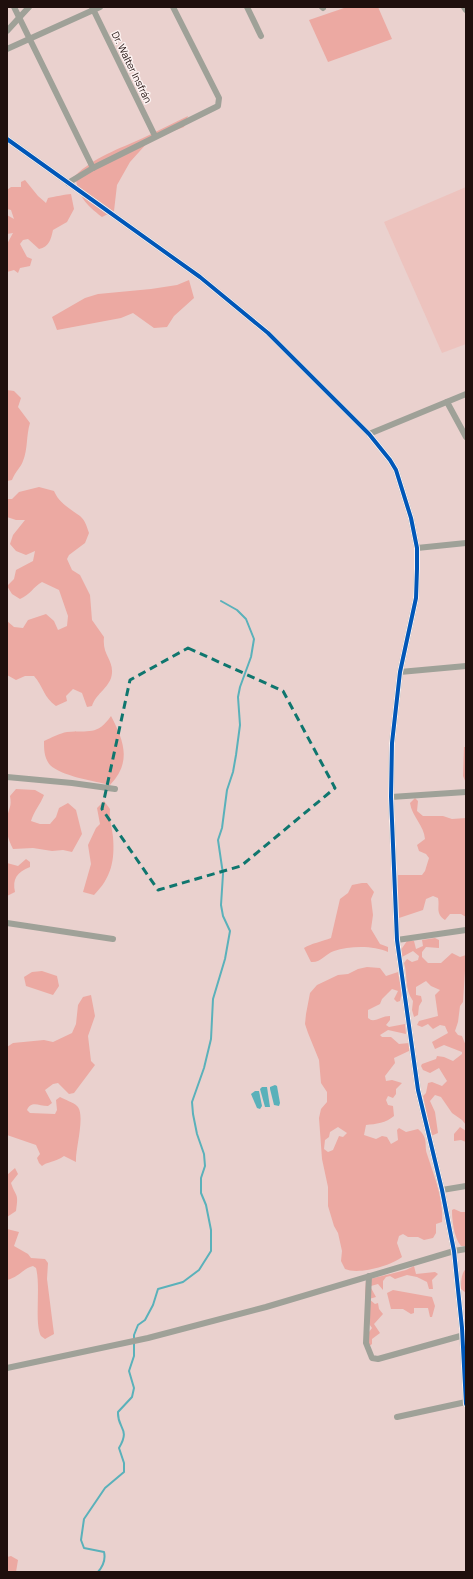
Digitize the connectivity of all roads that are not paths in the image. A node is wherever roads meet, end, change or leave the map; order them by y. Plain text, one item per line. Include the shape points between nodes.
1 (14, 7) edge
2 (29, 7) edge
3 (100, 7) edge
4 (173, 7) edge
5 (247, 7) edge
6 (464, 7) edge
7 (93, 9) edge
8 (466, 10) edge
9 (20, 17) junction
10 (7, 31) edge
11 (261, 36) dead end
12 (30, 39) junction
13 (7, 49) edge
14 (155, 136) junction
15 (7, 139) edge
16 (93, 168) junction
17 (68, 182) junction
18 (466, 394) edge
19 (447, 402) junction
20 (369, 434) junction
21 (466, 437) edge
22 (466, 544) edge
23 (417, 548) junction
24 (466, 666) edge
25 (400, 672) junction
26 (7, 777) edge
27 (115, 789) dead end
28 (466, 792) edge
29 (392, 797) junction
30 (7, 922) edge
31 (466, 930) edge
32 (114, 939) dead end
33 (397, 940) junction
34 (466, 1186) edge
35 (442, 1190) junction
36 (466, 1249) edge
37 (454, 1251) junction
38 (369, 1276) junction
39 (464, 1335) edge
40 (7, 1368) edge
41 (466, 1403) edge
42 (397, 1417) dead end

1 - 9 street
2 - 9 street
3 - 7 street
4 - 14 street via 219,98 218,106
5 - 11 street
6 - 8 street
7 - 12 street
7 - 14 street, Dr. Walter Insfrán
9 - 10 street
9 - 12 street
12 - 13 street
12 - 16 street
14 - 16 street
15 - 17 street
16 - 17 street
17 - 20 street via 200,277 268,333
18 - 19 street
19 - 20 street
19 - 21 street
20 - 23 street via 396,470 411,518
22 - 23 street
23 - 25 street via 416,598
24 - 25 street
25 - 29 street via 392,743
26 - 27 street
28 - 29 street
29 - 33 street
30 - 32 street
31 - 33 street
33 - 35 street via 418,1090
34 - 35 street
35 - 37 street
36 - 37 street
37 - 38 street
37 - 39 street
38 - 39 street via 366,1342 372,1358
38 - 40 street via 266,1307 148,1338
39 - 41 street
41 - 42 street

